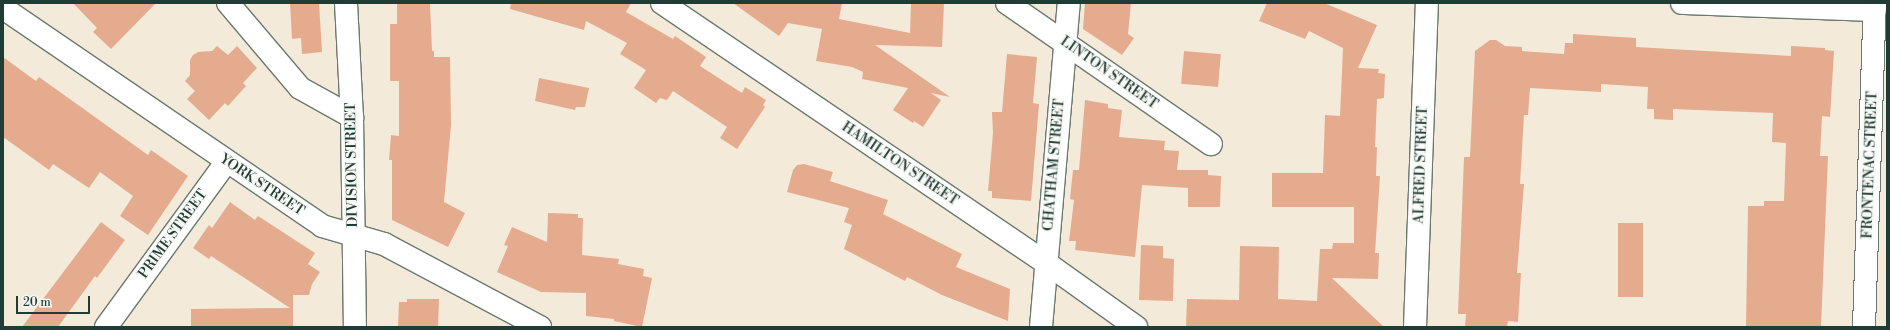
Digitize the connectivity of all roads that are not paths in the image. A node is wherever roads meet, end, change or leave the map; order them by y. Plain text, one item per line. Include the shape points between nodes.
1 (228, 3) edge
2 (346, 3) edge
3 (662, 3) edge
4 (1007, 3) edge
5 (1069, 3) edge
6 (1427, 3) edge
7 (1682, 3) edge
8 (1875, 7) edge
9 (3, 8) edge
10 (1065, 42) junction
11 (352, 117) junction
12 (1211, 144) dead end
13 (227, 161) junction
14 (353, 235) junction
15 (1045, 262) junction
16 (106, 327) edge
17 (355, 327) edge
18 (540, 327) edge
19 (1040, 327) edge
20 (1136, 327) edge
21 (1415, 327) edge
22 (1864, 327) edge

1 - 11 street via 300,88
2 - 11 street, DIVISION STREET
3 - 15 street, HAMILTON STREET
4 - 10 street, LINTON STREET
5 - 10 street, CHATHAM STREET
6 - 21 street, ALFRED STREET
7 - 8 street
8 - 22 street, FRONTENAC STREET
9 - 13 street, YORK STREET
10 - 12 street, LINTON STREET
10 - 15 street, CHATHAM STREET
11 - 14 street, DIVISION STREET
13 - 14 street, YORK STREET via 322,226
13 - 16 street, PRIME STREET
14 - 17 street, DIVISION STREET
14 - 18 street, YORK STREET via 384,244
15 - 19 street, CHATHAM STREET
15 - 20 street, HAMILTON STREET

